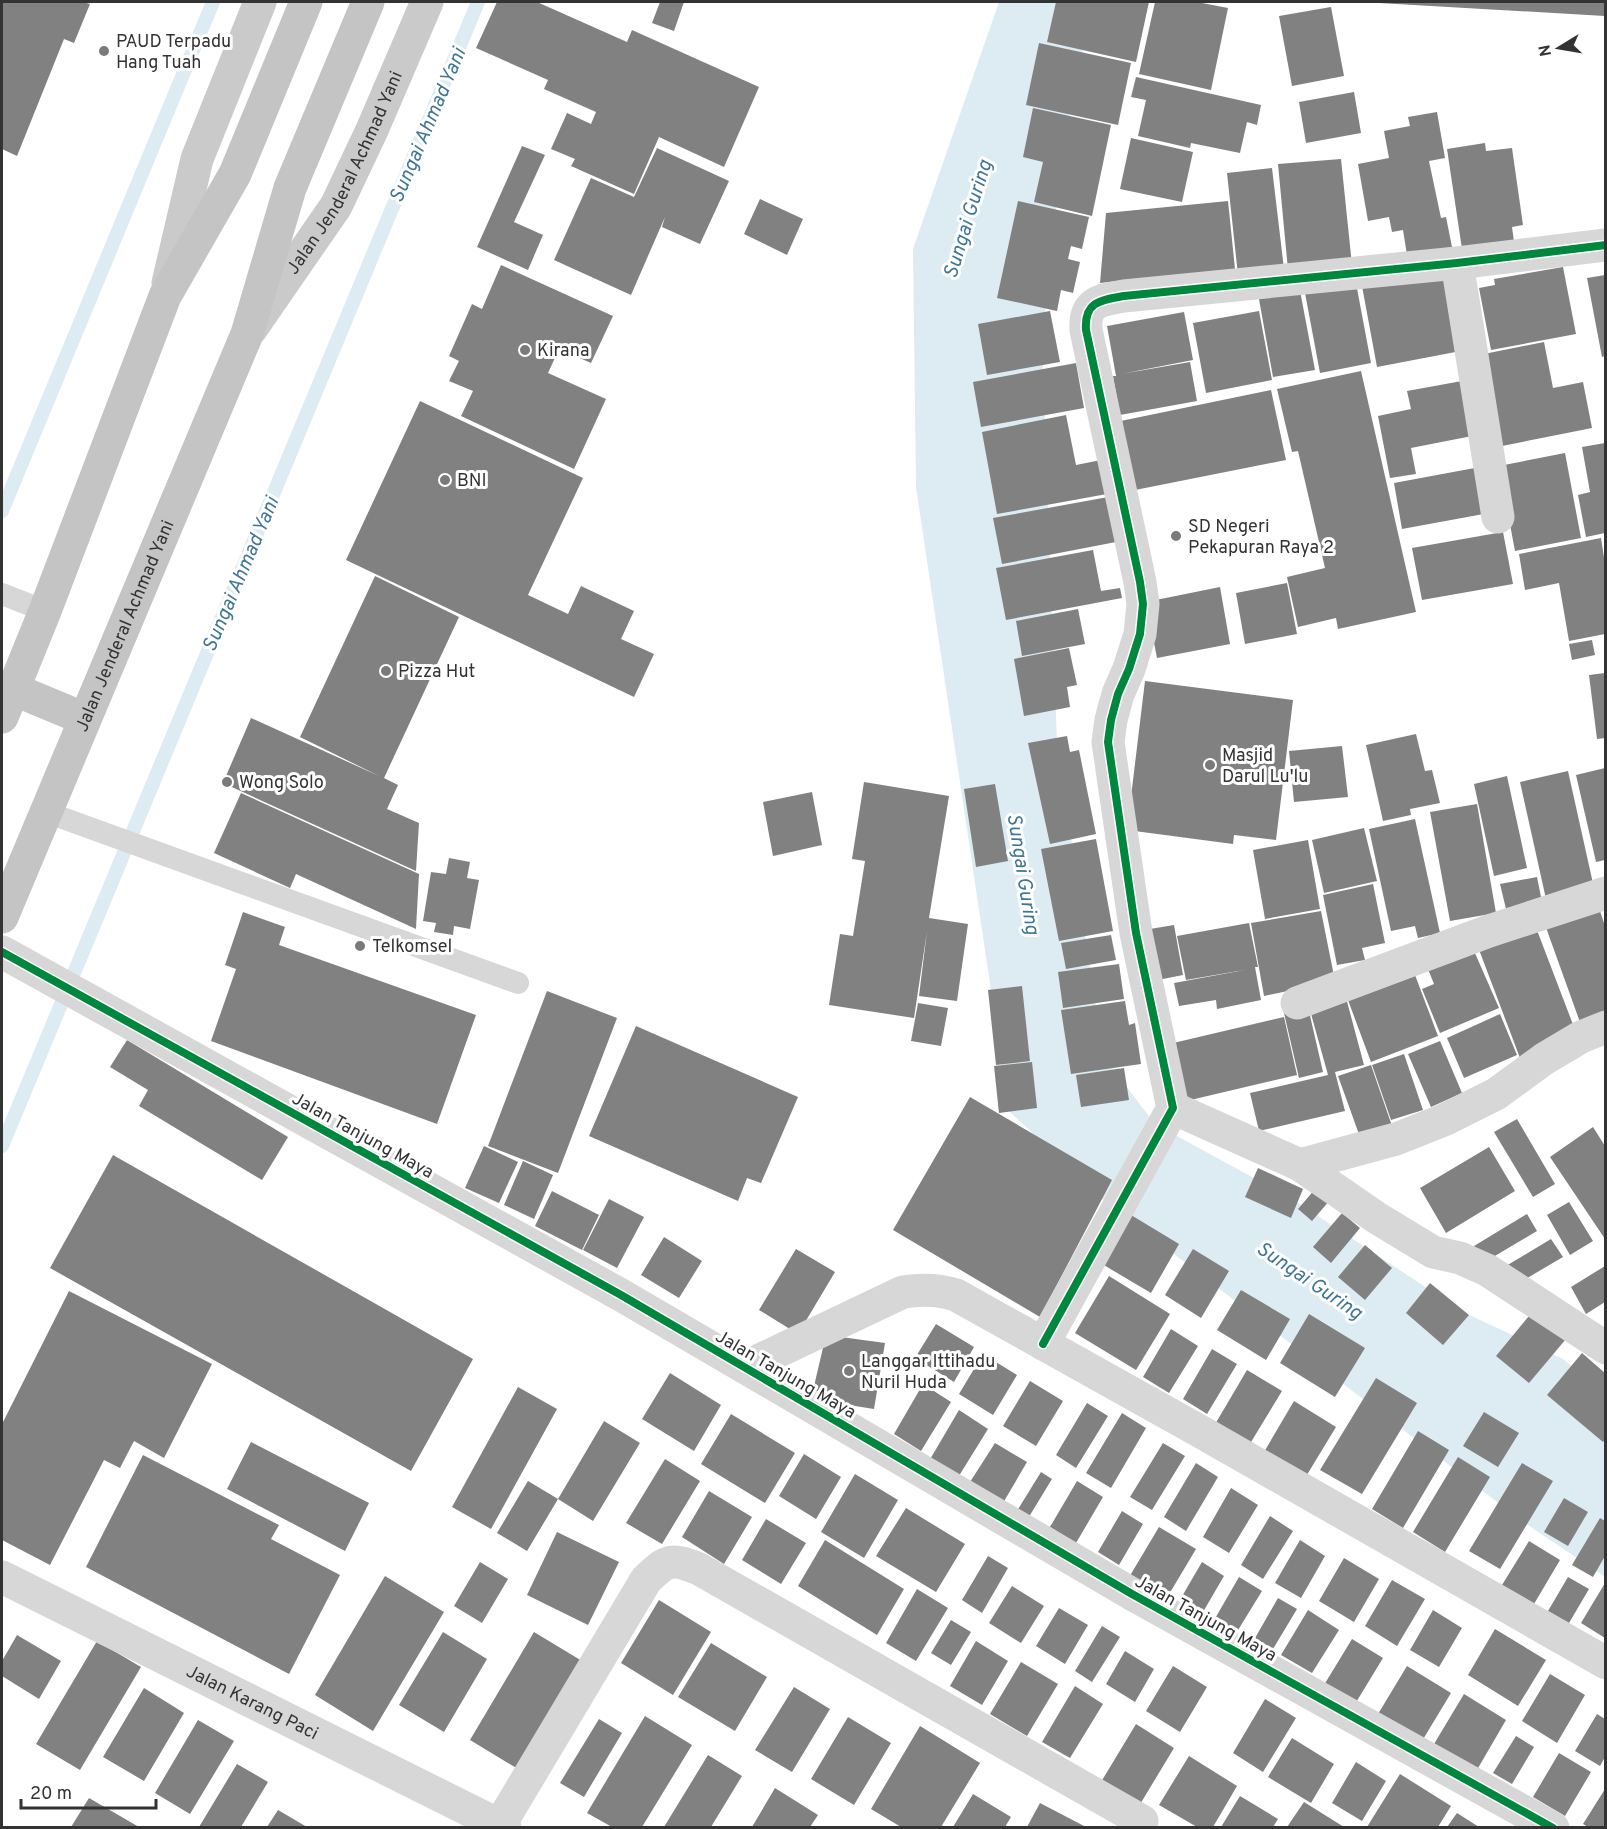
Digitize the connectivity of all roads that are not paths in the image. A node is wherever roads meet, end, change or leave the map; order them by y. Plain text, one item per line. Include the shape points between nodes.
1 (260, 2) edge
2 (306, 2) edge
3 (368, 2) edge
4 (427, 2) edge
5 (1605, 244) edge
6 (1457, 263) junction
7 (165, 296) junction
8 (247, 334) junction
9 (1498, 517) dead end
10 (2, 594) edge
11 (45, 611) junction
12 (7, 703) edge
13 (85, 719) junction
14 (46, 813) junction
15 (1605, 893) edge
16 (2, 917) edge
17 (14, 958) edge
18 (518, 983) dead end
19 (1297, 1003) dead end
20 (1605, 1027) edge
21 (1167, 1119) junction
22 (1300, 1165) junction
23 (1042, 1344) junction
24 (1605, 1348) edge
25 (745, 1367) junction
26 (2, 1577) edge
27 (1605, 1663) edge
28 (1144, 1825) edge
29 (501, 1827) edge
30 (1553, 1827) edge

1 - 7 main road via 197,159
2 - 7 highway via 235,174
3 - 8 highway, Jalan Jenderal Achmad Yani via 290,188
4 - 8 main road, Jalan Jenderal Achmad Yani via 336,206
5 - 6 street
6 - 9 street
6 - 21 street via 1124,296 1102,300 1090,308 1085,318 1143,604 1140,633 1118,694 1108,742
7 - 11 highway
8 - 13 highway, Jalan Jenderal Achmad Yani
10 - 11 lane
11 - 12 highway
12 - 13 highway
13 - 14 highway, Jalan Jenderal Achmad Yani
14 - 16 highway, Jalan Jenderal Achmad Yani
14 - 18 lane
15 - 19 street
17 - 25 street, Jalan Tanjung Maya
20 - 22 street via 1544,1059 1496,1094 1444,1120 1396,1139
21 - 22 street
21 - 23 street
22 - 24 street via 1386,1224 1433,1252 1487,1270
23 - 25 street via 956,1295 921,1289 903,1292
23 - 27 street
25 - 30 street, Jalan Tanjung Maya via 1132,1594
26 - 29 street, Jalan Karang Paci
28 - 29 street via 680,1561 666,1563 646,1580

